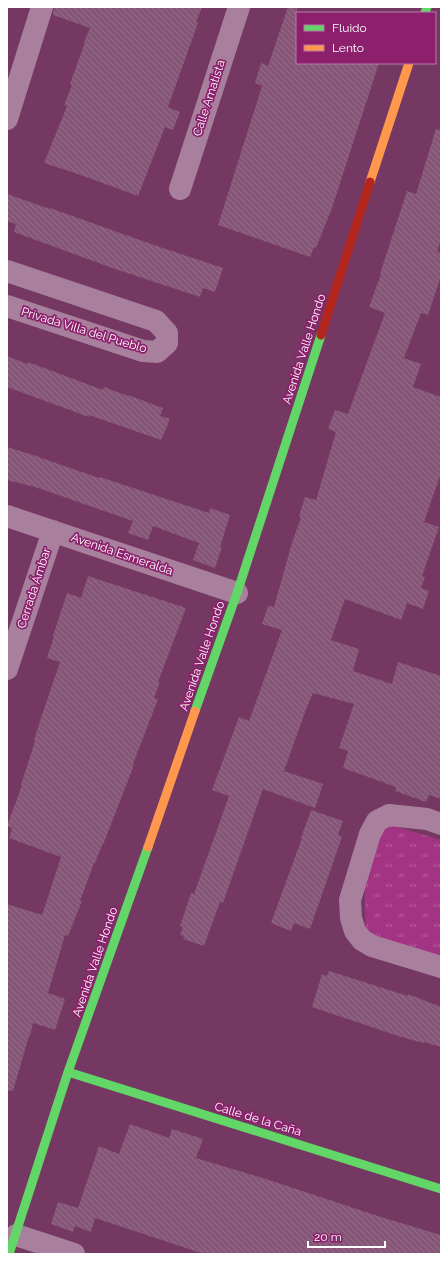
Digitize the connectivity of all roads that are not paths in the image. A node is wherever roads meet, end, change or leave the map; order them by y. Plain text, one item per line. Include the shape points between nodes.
1 (42, 7) edge
2 (239, 7) edge
3 (409, 64) edge
4 (7, 118) edge
5 (180, 189) dead end
6 (7, 271) edge
7 (7, 306) edge
8 (7, 516) edge
9 (53, 531) junction
10 (237, 593) junction
11 (7, 669) edge
12 (441, 824) edge
13 (441, 968) edge
14 (68, 1072) junction
15 (441, 1189) edge
16 (12, 1244) edge
17 (74, 1254) edge

1 - 4 street
2 - 5 street, Calle Amatista
3 - 10 street, Avenida Valle Hondo
6 - 7 street, Privada Villa del Pueblo via 156,321 167,333 167,343 157,352 143,351
8 - 9 street, Avenida Esmeralda
9 - 10 street, Avenida Esmeralda
9 - 11 street, Cerrada Ámbar
10 - 14 street, Avenida Valle Hondo
12 - 13 street via 427,819 389,815 377,822 370,834 350,900 351,918 355,931 362,940 372,946
14 - 15 street, Calle de la Caña
14 - 16 street, Avenida Valle Hondo
16 - 17 street

